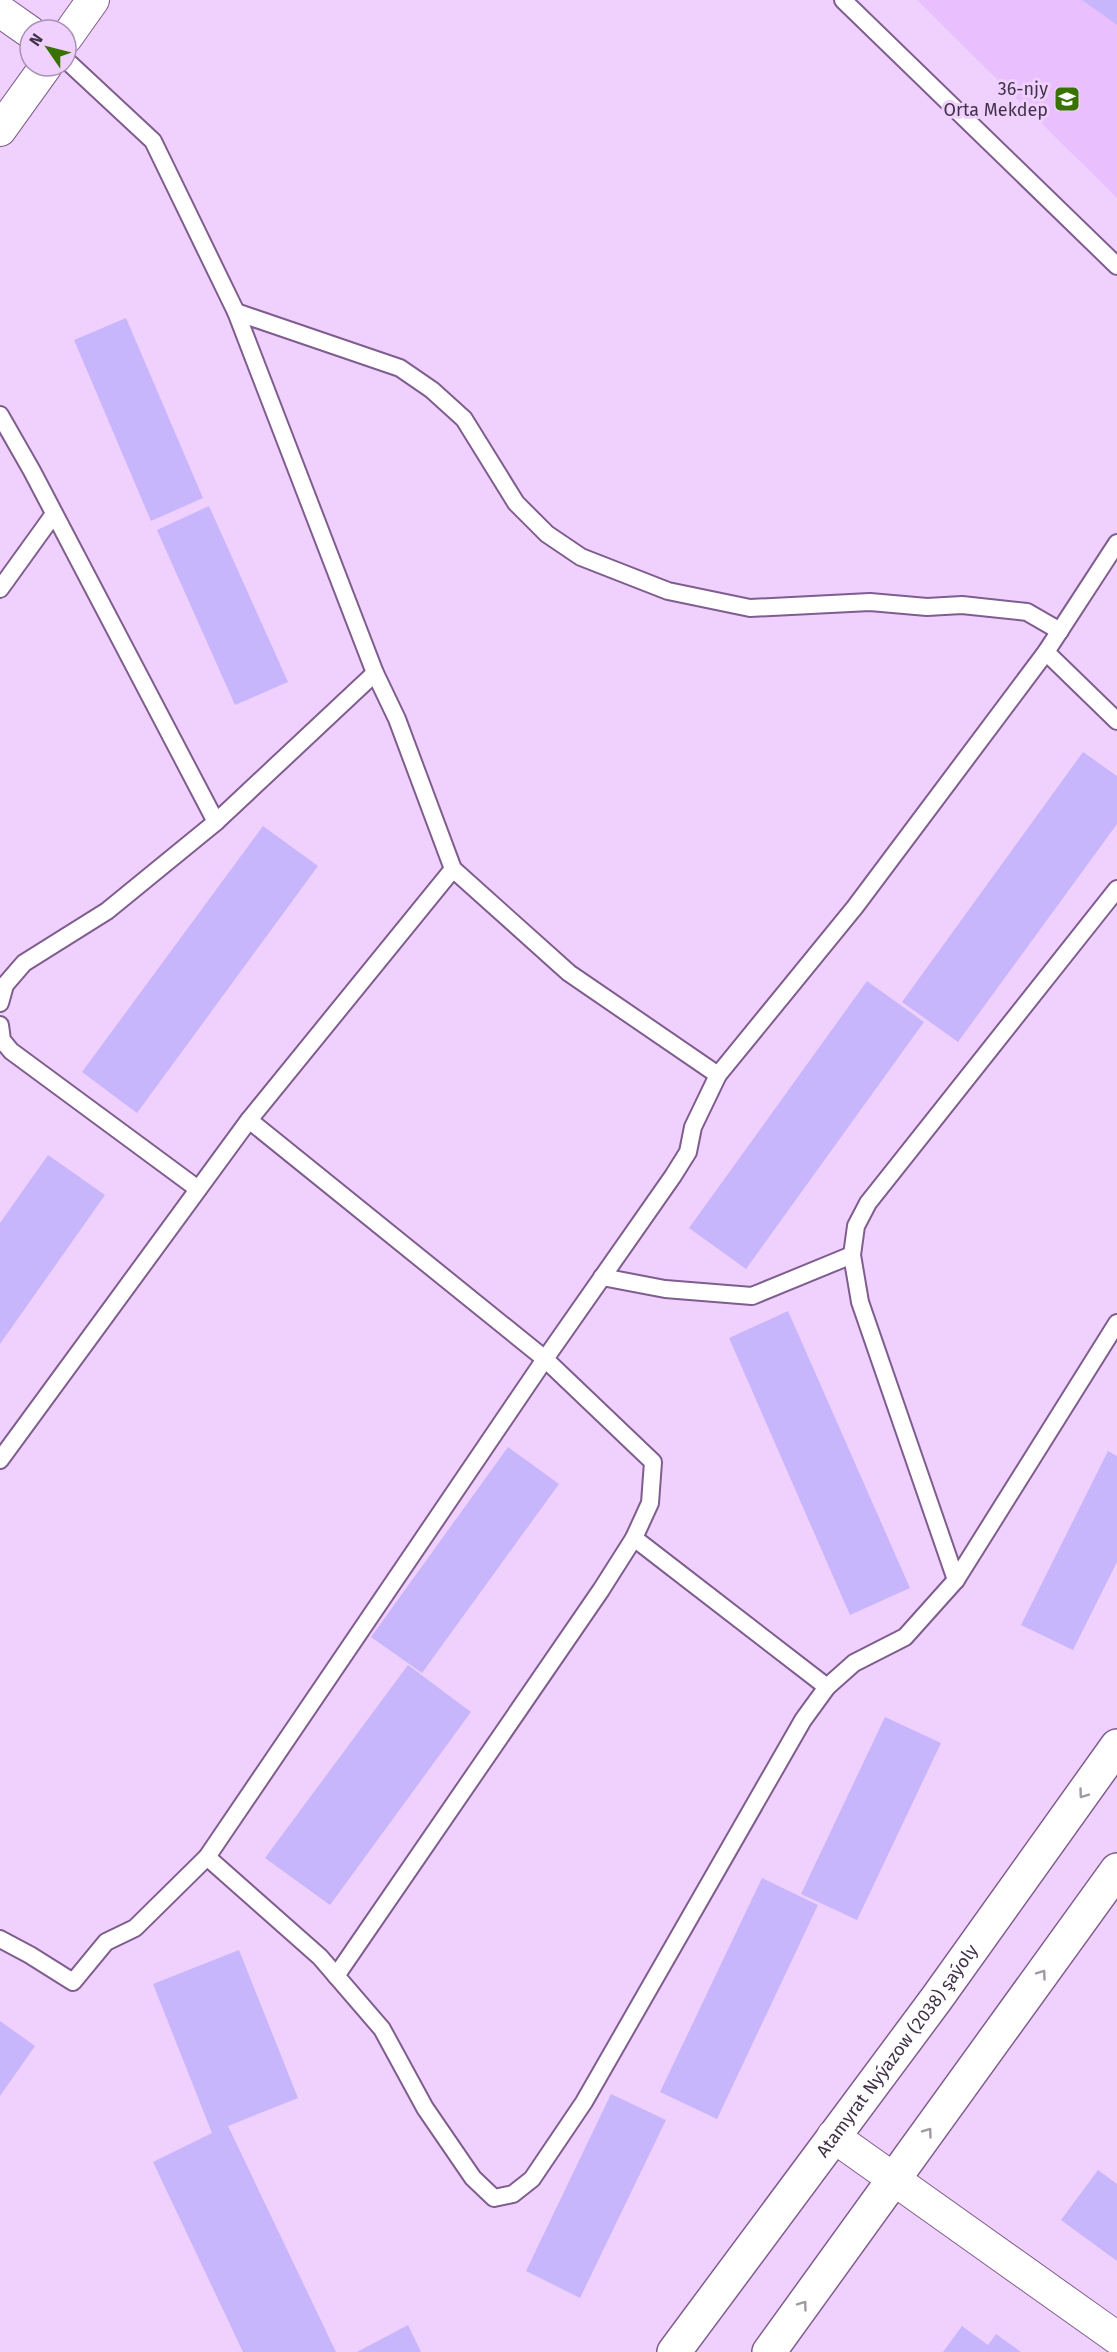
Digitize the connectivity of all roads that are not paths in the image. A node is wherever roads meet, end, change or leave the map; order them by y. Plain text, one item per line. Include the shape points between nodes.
1 (93, 0) edge
2 (843, 0) edge
3 (0, 11) edge
4 (78, 21) edge
5 (18, 24) edge
6 (78, 71) edge
7 (37, 78) edge
8 (0, 130) edge
9 (1117, 266) edge
10 (236, 312) junction
11 (0, 415) edge
12 (54, 514) junction
13 (1117, 543) edge
14 (0, 589) edge
15 (1060, 631) junction
16 (1047, 652) junction
17 (375, 673) junction
18 (1117, 721) edge
19 (216, 822) junction
20 (453, 869) junction
21 (1114, 899) edge
22 (0, 1003) edge
23 (0, 1025) edge
24 (718, 1075) junction
25 (249, 1120) junction
26 (198, 1189) junction
27 (852, 1255) junction
28 (602, 1277) junction
29 (1117, 1323) edge
30 (545, 1359) junction
31 (0, 1460) edge
32 (634, 1538) junction
33 (956, 1580) junction
34 (827, 1687) junction
35 (1117, 1746) edge
36 (207, 1857) junction
37 (1117, 1870) edge
38 (0, 1939) edge
39 (336, 1976) junction
40 (833, 2136) junction
41 (894, 2179) junction
42 (1117, 2337) edge
43 (650, 2352) edge
44 (674, 2352) edge
45 (769, 2352) edge

1 - 4 street
2 - 9 lane
3 - 5 street
6 - 10 lane via 153,141
7 - 8 street
10 - 15 lane via 400,368 464,419 516,503 547,534 592,562 668,591 750,608 870,602 927,607 962,605 1027,612
10 - 17 lane
11 - 12 lane
12 - 14 lane
12 - 19 lane
13 - 15 lane
15 - 16 lane
16 - 18 lane
16 - 24 lane via 855,907
17 - 19 lane
17 - 20 lane via 398,719
19 - 22 lane via 107,911 24,963 5,985
20 - 24 lane via 568,973
20 - 25 lane
21 - 27 lane via 868,1203 856,1226
23 - 26 lane via 2,1040 11,1052
24 - 28 lane via 693,1127 688,1152
25 - 26 lane
25 - 30 lane
26 - 31 lane
27 - 28 lane via 752,1296 665,1289
27 - 33 lane via 860,1302
28 - 30 lane
29 - 33 lane
30 - 32 lane via 653,1462 651,1503
30 - 36 lane
32 - 34 lane
32 - 39 lane
33 - 34 lane via 905,1637 854,1664
34 - 39 lane via 803,1720 584,2102 532,2179 513,2194 494,2198 473,2178 425,2108 382,2029
35 -> 40 main road, Atamyrat Nyýazow (2038) şaýoly
36 - 38 lane via 135,1928 106,1942 73,1982
36 - 39 lane via 320,1957
41 -> 37 main road
40 - 41 street
40 - 43 main road
40 - 44 main road, Atamyrat Nyýazow (2038) şaýoly
41 - 42 street
45 -> 41 main road

